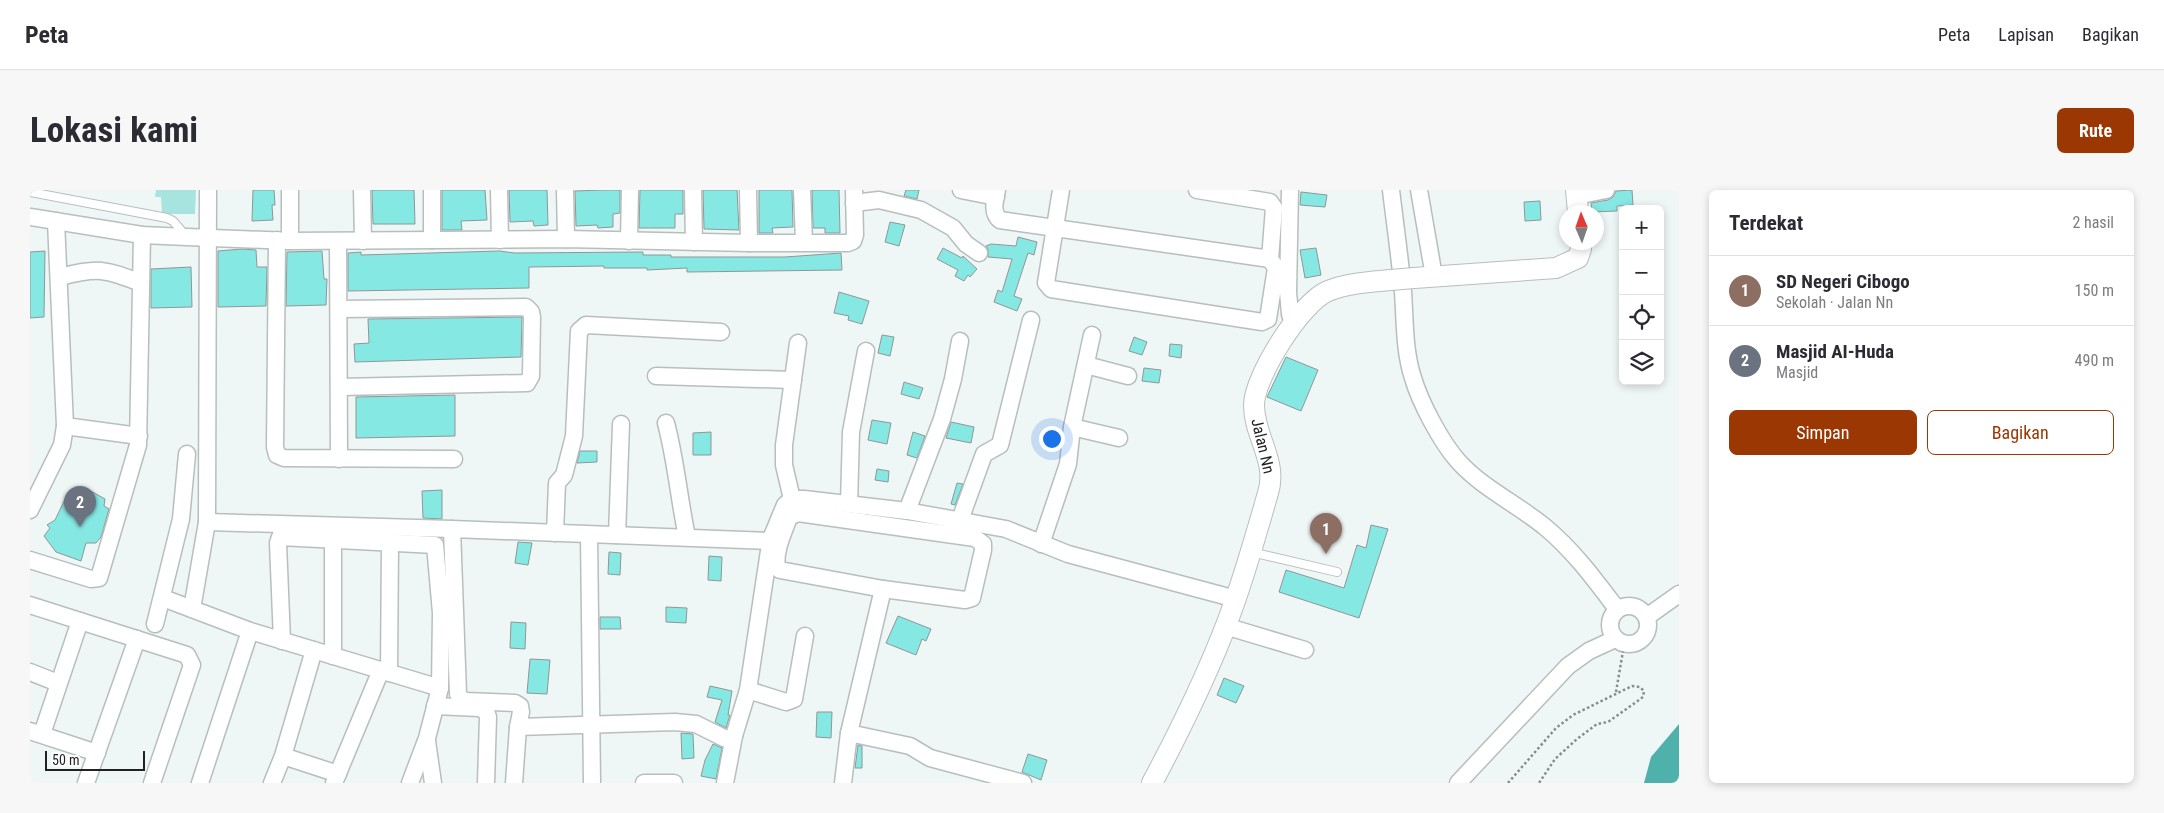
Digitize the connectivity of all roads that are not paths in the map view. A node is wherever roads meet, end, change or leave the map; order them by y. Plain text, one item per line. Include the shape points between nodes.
1 (208, 190) edge
2 (290, 190) edge
3 (362, 190) edge
4 (432, 190) edge
5 (499, 190) edge
6 (565, 190) edge
7 (630, 190) edge
8 (693, 190) edge
9 (748, 190) edge
10 (802, 190) edge
11 (961, 190) edge
12 (1061, 190) edge
13 (1197, 190) edge
14 (1290, 190) edge
15 (1391, 190) edge
16 (1420, 190) edge
17 (1606, 190) edge
18 (30, 192) edge
19 (996, 193) edge
20 (854, 197) edge
21 (1577, 199) edge
22 (30, 217) edge
23 (56, 221) junction
24 (1055, 228) junction
25 (142, 235) junction
26 (187, 237) junction
27 (209, 238) junction
28 (566, 239) junction
29 (432, 240) junction
30 (500, 240) junction
31 (284, 241) junction
32 (338, 241) junction
33 (363, 241) junction
34 (628, 241) junction
35 (694, 242) junction
36 (804, 242) junction
37 (749, 243) junction
38 (1581, 250) edge
39 (979, 253) dead end
40 (1270, 259) junction
41 (1432, 265) dead end
42 (60, 276) junction
43 (141, 283) junction
44 (339, 308) junction
45 (1031, 320) dead end
46 (1293, 324) junction
47 (721, 332) dead end
48 (1092, 335) dead end
49 (960, 341) dead end
50 (798, 342) dead end
51 (866, 351) dead end
52 (1086, 365) junction
53 (656, 376) dead end
54 (1128, 376) dead end
55 (793, 380) junction
56 (340, 387) junction
57 (666, 423) dead end
58 (621, 424) dead end
59 (65, 426) junction
60 (1072, 427) junction
61 (139, 436) junction
62 (1119, 438) dead end
63 (187, 454) dead end
64 (339, 458) junction
65 (454, 460) dead end
66 (792, 499) junction
67 (849, 504) junction
68 (30, 510) edge
69 (907, 511) junction
70 (960, 520) junction
71 (207, 522) junction
72 (452, 529) junction
73 (555, 533) junction
74 (588, 534) junction
75 (617, 535) junction
76 (687, 537) junction
77 (333, 541) junction
78 (775, 542) junction
79 (390, 543) junction
80 (1041, 544) junction
81 (1251, 552) junction
82 (30, 560) edge
83 (1337, 572) dead end
84 (883, 589) junction
85 (1679, 594) edge
86 (163, 598) junction
87 (1236, 599) junction
88 (30, 605) edge
89 (192, 609) junction
90 (1617, 610) junction
91 (1648, 616) junction
92 (80, 621) junction
93 (155, 624) dead end
94 (1225, 626) junction
95 (250, 631) junction
96 (805, 636) dead end
97 (137, 639) junction
98 (282, 641) junction
99 (1620, 642) junction
100 (314, 650) junction
101 (1305, 650) dead end
102 (333, 656) junction
103 (385, 671) junction
104 (30, 672) edge
105 (58, 683) junction
106 (440, 688) junction
107 (748, 690) junction
108 (435, 706) junction
109 (592, 725) junction
110 (518, 726) junction
111 (36, 732) edge
112 (849, 733) junction
113 (734, 736) junction
114 (427, 738) junction
115 (97, 754) junction
116 (283, 756) junction
117 (336, 778) edge
118 (86, 783) edge
119 (152, 783) edge
120 (200, 783) edge
121 (272, 783) edge
122 (410, 783) edge
123 (433, 783) edge
124 (486, 783) edge
125 (514, 783) edge
126 (592, 783) edge
127 (644, 783) edge
128 (674, 783) edge
129 (726, 783) edge
130 (843, 783) edge
131 (1023, 783) edge
132 (1152, 783) edge
133 (1458, 783) edge

1 - 27 street
2 - 31 street
3 - 33 street
4 - 29 street
5 - 30 street
6 - 28 street
7 - 34 street
8 - 35 street
9 - 37 street
10 - 36 street
11 - 19 street
12 - 24 street
13 - 40 street via 1270,202 1274,208
14 - 46 street via 1288,292
15 - 90 street via 1407,350 1413,378 1441,438 1458,461 1481,483 1540,523 1579,560
16 - 41 street
17 - 21 street
18 - 26 lane via 167,218
19 - 24 street via 994,212 1000,220
20 - 36 street via 853,241
20 - 39 street via 921,210 953,228 966,244
22 - 23 street
23 - 25 street
23 - 42 street
24 - 40 street
24 - 40 street via 1046,283 1051,289 1252,320 1268,319 1276,268
25 - 26 street
25 - 43 street
26 - 27 street
27 - 31 street
27 - 71 street
28 - 30 street
28 - 34 street
29 - 30 street
29 - 33 street
31 - 32 street
31 - 64 street via 275,451 284,458
32 - 33 street
32 - 44 street
34 - 35 street
35 - 37 street
36 - 37 street
38 - 46 street, Jalan Nn, bridge via 1578,258 1556,268 1359,282 1328,291 1310,303
42 - 43 street via 85,270 110,271
42 - 59 street
43 - 61 street
44 - 56 street
44 - 56 street via 526,307 532,317 531,376 528,383
45 - 70 street via 1000,445 984,454
46 - 81 street, Jalan Nn via 1255,395 1258,431 1271,484
47 - 73 street via 581,327 578,331 574,436 564,475 557,483
48 - 52 street
49 - 69 street via 942,419
50 - 55 street
51 - 67 street via 851,432
52 - 54 street
52 - 60 street
53 - 55 street
55 - 66 street via 784,445 784,465
56 - 64 street
57 - 76 street
58 - 75 street
59 - 61 street
59 - 68 street via 62,445
60 - 62 street
60 - 80 street via 1068,464
61 - 82 street via 99,578 91,580
63 - 86 street via 181,519
64 - 65 street
66 - 67 street
66 - 78 street via 785,505
67 - 69 street
69 - 70 street
70 - 80 street via 1006,529
71 - 72 street
71 - 89 street
72 - 73 street
72 - 110 street via 458,694 466,700 515,703 521,712
73 - 74 street
74 - 75 street
74 - 109 street
75 - 76 street
76 - 78 street
77 - 79 street
77 - 98 street via 280,537
77 - 102 street
78 - 84 street via 776,562 780,570
78 - 84 street via 789,517 798,512 975,538 983,544 974,594 969,600
78 - 107 street
79 - 103 street
79 - 106 street via 431,543 437,548 441,613
80 - 87 street
81 - 83 lane
81 - 87 street, Jalan Nn
84 - 112 street
85 - 91 street
86 - 89 street
86 - 93 street
87 - 94 street, Jalan Nn
88 - 92 street
89 - 95 street
90 - 91 street via 1635,606
90 - 99 street via 1610,620 1610,630
91 - 99 street via 1648,631 1643,639 1634,644
92 - 97 street
92 - 105 street
94 - 101 street
94 - 132 street, Jalan Nn via 1192,706
95 - 98 street
95 - 120 street
96 - 107 street via 794,699 786,702
97 - 115 street
97 - 119 street via 187,655 192,665
98 - 100 street
99 - 133 street via 1589,651 1568,666
100 - 102 street
100 - 116 street
102 - 103 street
103 - 106 street
103 - 117 street
104 - 105 street
105 - 111 street
106 - 108 street
107 - 113 street
108 - 114 street
108 - 124 street via 486,711
109 - 110 street
109 - 113 street via 687,723 724,738
109 - 126 street
110 - 125 street
111 - 115 street
112 - 130 street
112 - 131 street via 910,746 930,758
113 - 129 street
114 - 122 street
114 - 123 street
115 - 118 street
116 - 117 street
116 - 121 street
127 - 128 street

